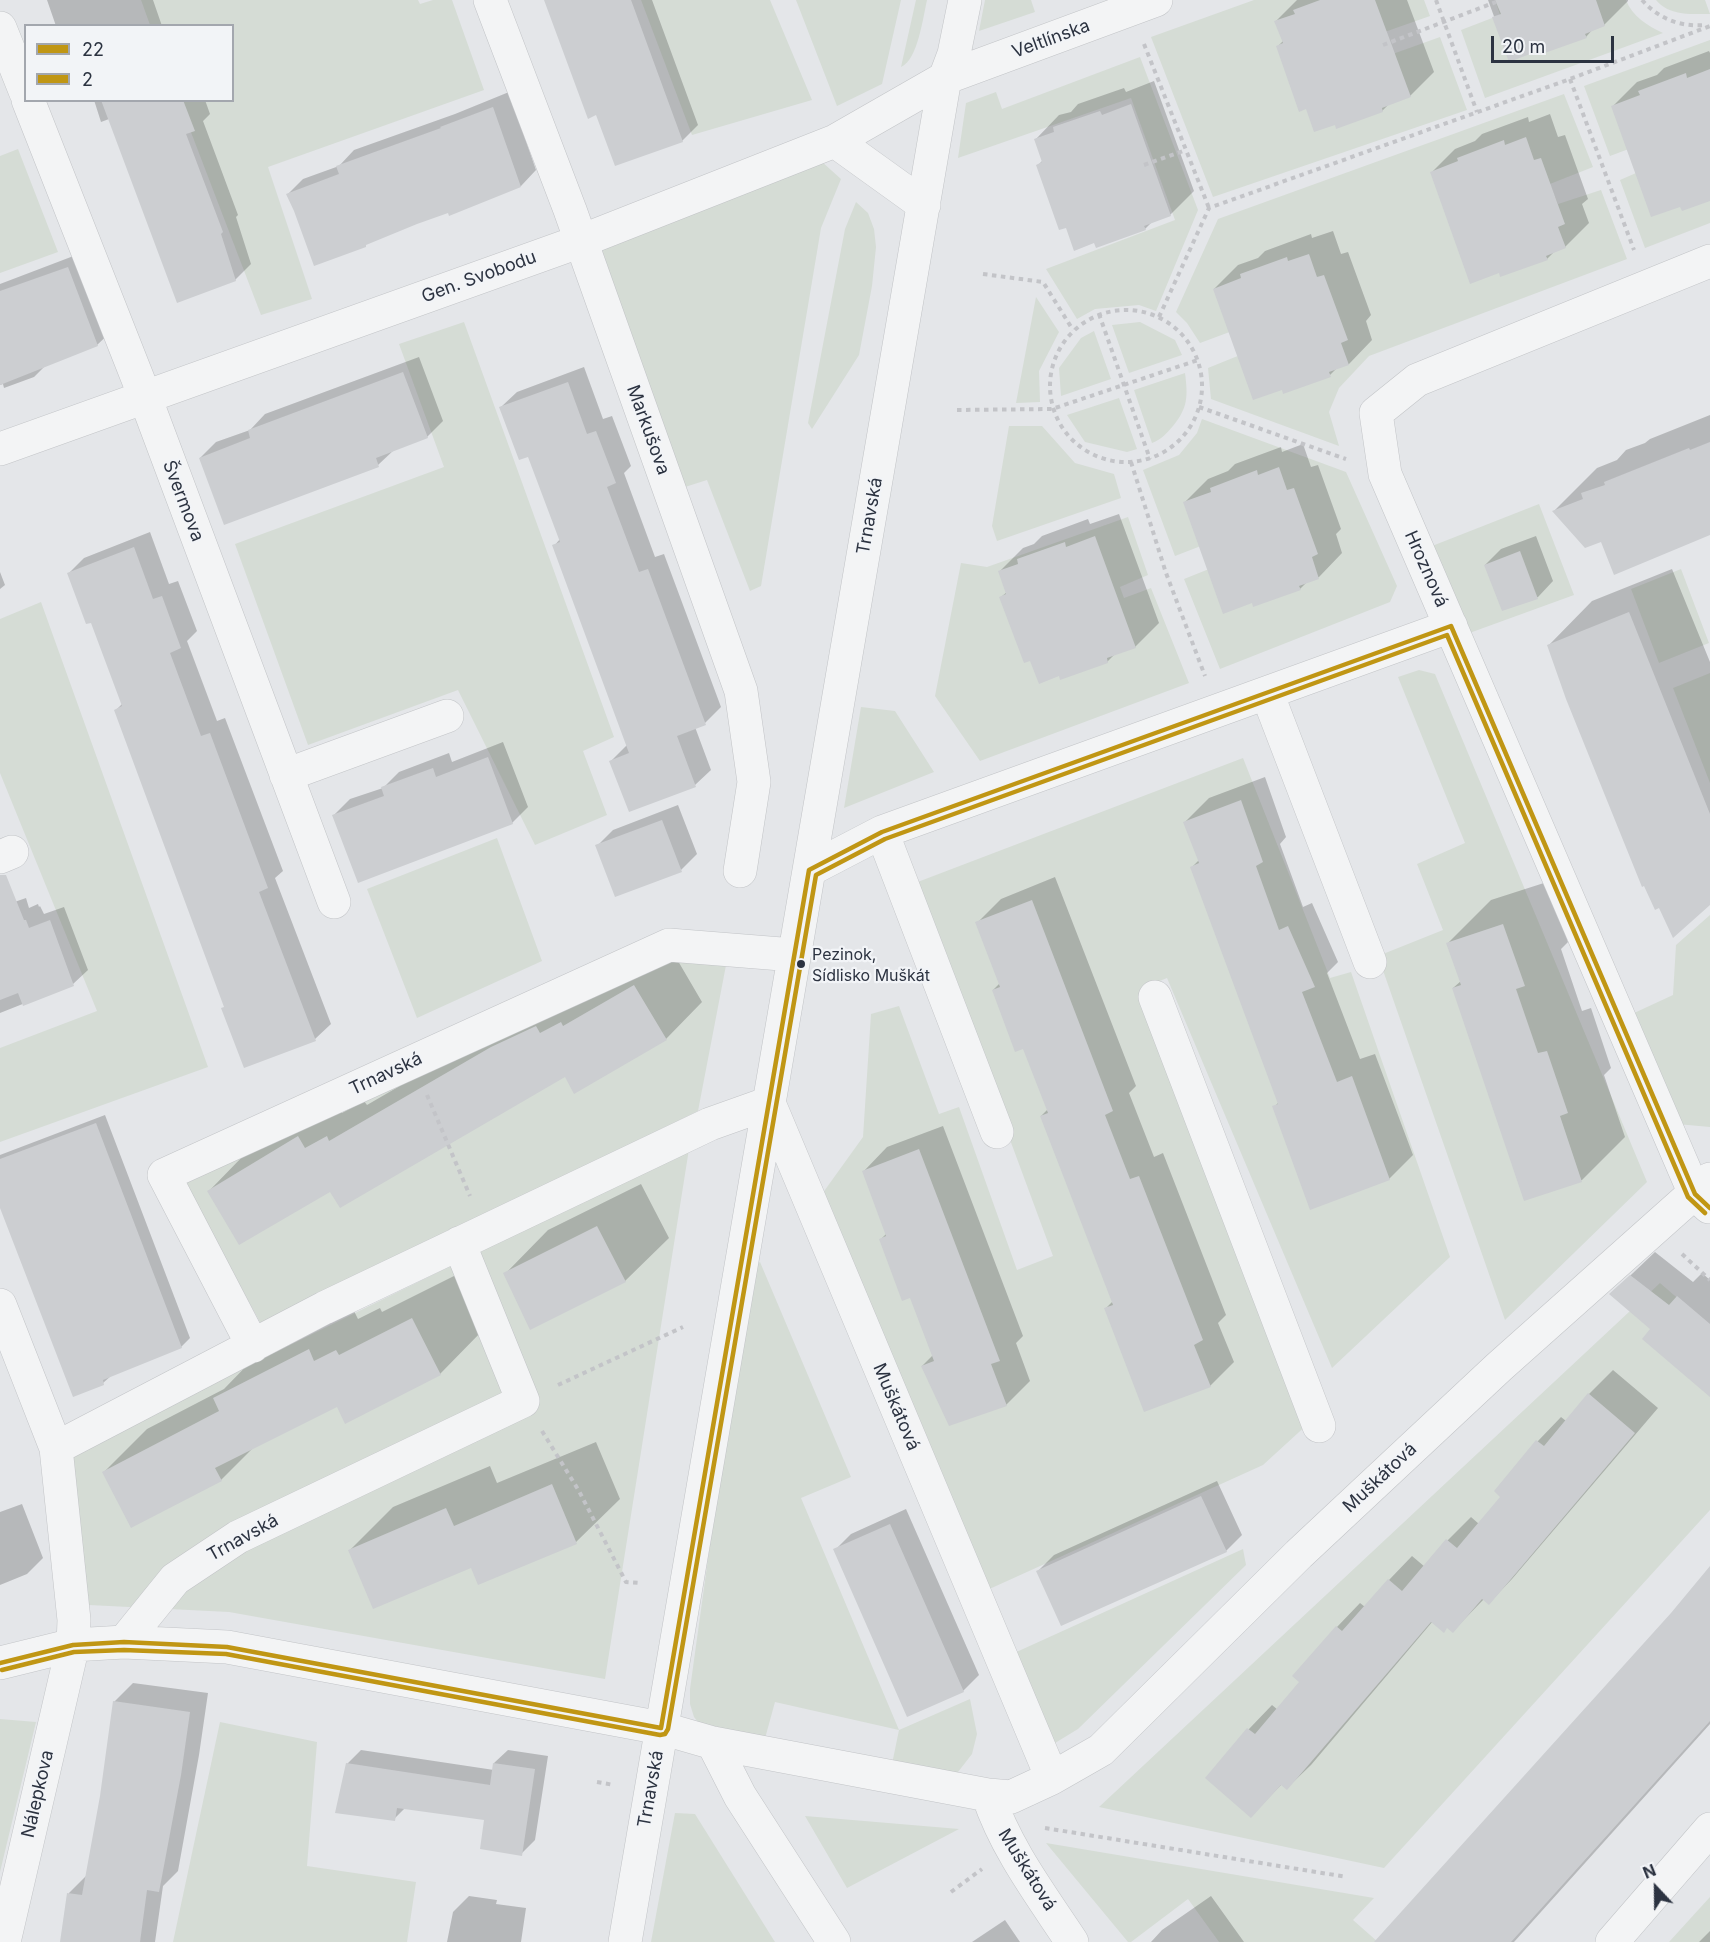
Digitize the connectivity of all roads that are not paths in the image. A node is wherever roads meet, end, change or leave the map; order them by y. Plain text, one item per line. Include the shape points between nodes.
1 (490, 0) edge
2 (965, 0) edge
3 (1143, 5) edge
4 (0, 28) edge
5 (945, 78) junction
6 (24, 88) edge
7 (29, 102) edge
8 (835, 141) junction
9 (924, 205) junction
10 (581, 241) junction
11 (1710, 261) edge
12 (145, 397) junction
13 (0, 449) edge
14 (1451, 626) junction
15 (1267, 693) junction
16 (447, 716) dead end
17 (286, 775) junction
18 (882, 832) junction
19 (809, 870) junction
20 (740, 871) dead end
21 (334, 902) dead end
22 (794, 955) junction
23 (1370, 962) dead end
24 (1155, 997) dead end
25 (769, 1103) junction
26 (997, 1132) dead end
27 (1705, 1194) edge
28 (472, 1237) junction
29 (0, 1305) edge
30 (253, 1346) junction
31 (1319, 1426) dead end
32 (56, 1448) junction
33 (124, 1642) junction
34 (73, 1645) junction
35 (0, 1663) edge
36 (661, 1728) junction
37 (712, 1743) junction
38 (1052, 1778) junction
39 (988, 1795) junction
40 (1710, 1829) edge
41 (4, 1942) edge
42 (625, 1942) edge
43 (834, 1942) edge
44 (1072, 1942) edge
45 (1612, 1942) edge

1 - 10 street, Markušova
2 - 5 street, Trnavská
3 - 5 street, Veltlínska
4 - 6 street
5 - 8 street, Gen. Svobodu
5 - 9 street, Trnavská
7 - 12 street, Švermova
8 - 9 street
8 - 10 street, Gen. Svobodu
9 - 19 street, Trnavská
10 - 12 street, Gen. Svobodu
10 - 20 street, Markušova via 741,691 754,782
11 - 14 street, Hroznová via 1417,380 1376,413 1385,474
12 - 13 street, Gen. Svobodu
12 - 17 street, Švermova
14 - 15 street, Hroznová
14 - 27 street
15 - 18 street, Hroznová
15 - 23 street
16 - 17 street
17 - 21 street, Švermova
18 - 19 street, Hroznová
18 - 26 street
19 - 22 street, Trnavská
22 - 25 street, Trnavská
22 - 30 street, Trnavská via 669,945 164,1175
24 - 31 street
25 - 28 street via 710,1124
25 - 36 street, Trnavská
25 - 38 street, Muškátová
27 - 38 street, Muškátová via 1455,1407 1101,1750
28 - 30 street
28 - 33 street, Trnavská via 523,1401 238,1537 175,1579
29 - 32 street, Nálepkova
30 - 32 street
32 - 34 street, Nálepkova via 74,1620
33 - 34 street, Muškátová
33 - 36 street, Muškátová via 227,1647
34 - 35 street, Muškátová
34 - 41 street, Nálepkova
36 - 37 street, Muškátová
36 - 42 street, Trnavská
37 - 39 street, Muškátová
37 - 43 street via 740,1796
38 - 39 street, Muškátová via 1011,1797
39 - 44 street, Muškátová via 1011,1848
40 - 45 street

